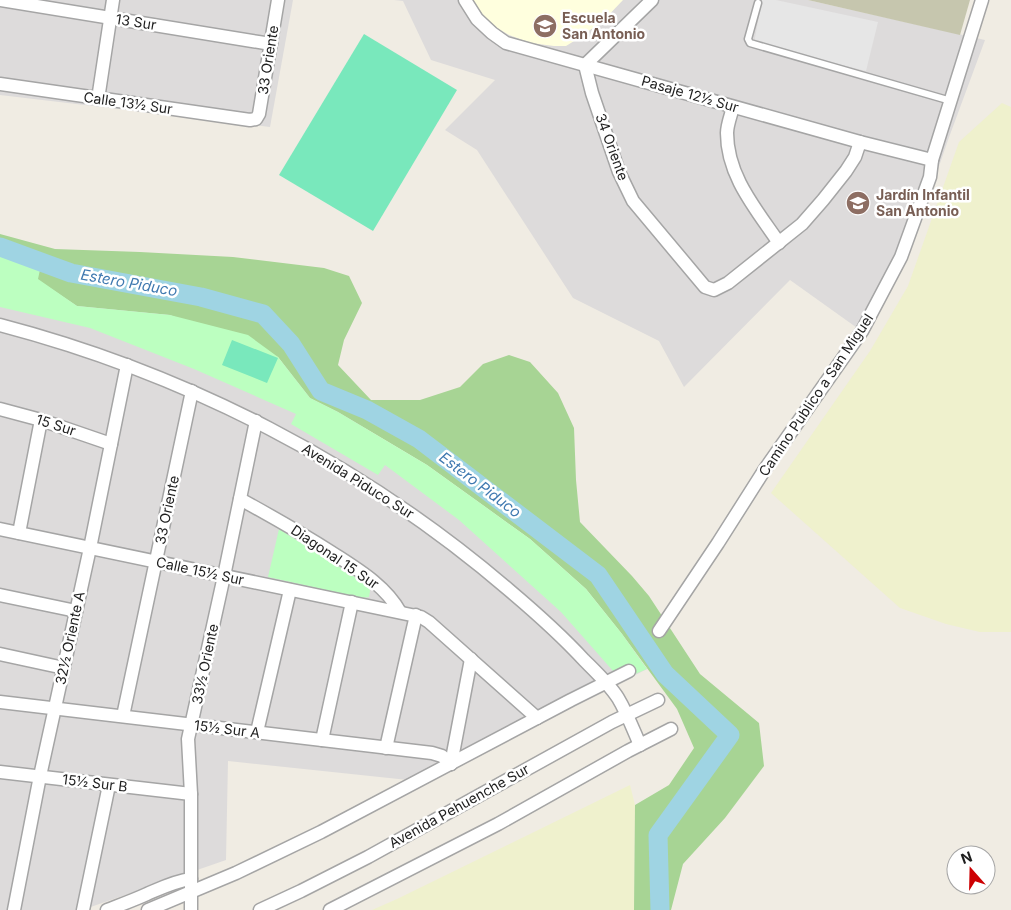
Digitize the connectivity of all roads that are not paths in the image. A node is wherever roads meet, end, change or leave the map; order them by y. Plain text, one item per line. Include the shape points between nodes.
1 (0, 0) edge
2 (113, 0) edge
3 (278, 0) edge
4 (464, 0) edge
5 (652, 0) edge
6 (982, 0) edge
7 (758, 3) dead end
8 (110, 18) junction
9 (271, 44) junction
10 (585, 65) junction
11 (0, 84) edge
12 (98, 99) junction
13 (950, 101) junction
14 (734, 107) junction
15 (256, 119) joint
16 (860, 142) junction
17 (932, 160) junction
18 (779, 243) junction
19 (0, 325) edge
20 (127, 366) junction
21 (192, 391) junction
22 (0, 409) edge
23 (41, 420) junction
24 (256, 421) junction
25 (111, 444) junction
26 (240, 499) junction
27 (0, 529) edge
28 (18, 533) junction
29 (90, 548) junction
30 (156, 562) junction
31 (224, 576) junction
32 (290, 590) junction
33 (0, 595) edge
34 (352, 602) junction
35 (76, 611) junction
36 (400, 612) junction
37 (416, 616) junction
38 (659, 631) dead end
39 (0, 654) edge
40 (471, 659) junction
41 (64, 668) junction
42 (629, 671) dead end
43 (606, 682) junction
44 (658, 700) dead end
45 (0, 702) edge
46 (55, 708) junction
47 (627, 715) junction
48 (123, 716) junction
49 (537, 718) junction
50 (192, 725) junction
51 (671, 729) dead end
52 (257, 732) junction
53 (322, 740) junction
54 (640, 745) junction
55 (386, 748) junction
56 (451, 764) junction
57 (0, 772) edge
58 (40, 776) junction
59 (109, 784) junction
60 (191, 794) junction
61 (191, 886) junction
62 (14, 910) edge
63 (83, 910) edge
64 (107, 910) edge
65 (148, 910) edge
66 (191, 910) edge
67 (260, 910) edge
68 (330, 910) edge

1 - 8 street, 13 Sur
2 - 8 street
3 - 9 street, 33 Oriente
4 - 10 street, Pasaje 12½ Sur via 477,19 506,43
5 - 10 street
6 - 13 street, Camino Publico a San Miguel
7 - 13 lane via 748,39 750,43
8 - 9 street, 13 Sur
8 - 12 street
9 - 15 street, 33 Oriente
10 - 14 street, Pasaje 12½ Sur
10 - 18 street, 34 Oriente via 619,172 633,201 705,286 714,290 728,283
11 - 12 street, Calle 13½ Sur
12 - 15 street, Calle 13½ Sur
13 - 17 street, Camino Publico a San Miguel
14 - 16 street, Pasaje 12½ Sur
14 - 18 street via 727,132 730,159 742,189
16 - 17 street, Pasaje 12½ Sur
16 - 18 street via 846,171 823,200
17 - 38 street, Camino Publico a San Miguel via 930,177 901,256 862,331 765,469
19 - 20 street, Avenida Piduco Sur
20 - 21 street, Avenida Piduco Sur
20 - 25 street, 32½ Oriente A
21 - 24 street, Avenida Piduco Sur
21 - 30 street, 33 Oriente
22 - 23 street, 15 Sur
23 - 25 street, 15 Sur
23 - 28 street
24 - 26 street, 33½ Oriente
24 - 43 street, Avenida Piduco Sur via 357,478 480,565
25 - 29 street, 32½ Oriente A
26 - 31 street, 33½ Oriente
26 - 36 street, Diagonal 15 Sur via 312,540 376,583 389,594
27 - 28 street, Calle 15½ Sur
28 - 29 street, Calle 15½ Sur
29 - 30 street, Calle 15½ Sur
29 - 35 street, 32½ Oriente A
30 - 31 street, Calle 15½ Sur
30 - 48 street, 33 Oriente
31 - 32 street, Calle 15½ Sur
31 - 50 street, 33½ Oriente
32 - 34 street, Calle 15½ Sur
32 - 52 street
33 - 35 street
34 - 36 street, Calle 15½ Sur
34 - 53 street
35 - 41 street, 32½ Oriente A
36 - 37 street
37 - 40 street via 429,622
37 - 55 street
39 - 41 street
40 - 49 street
40 - 56 street
41 - 46 street, 32½ Oriente A
42 - 43 street
43 - 47 street, Avenida Piduco Sur
43 - 49 street
44 - 47 street, Avenida Pehuenche Sur
45 - 46 street, 15½ Sur A
46 - 48 street, 15½ Sur A
46 - 58 street, 32½ Oriente A
47 - 54 street, Avenida Piduco Sur
47 - 67 street, Avenida Pehuenche Sur via 368,856
48 - 50 street, 15½ Sur A
49 - 56 street
50 - 52 street, 15½ Sur A
50 - 60 street, 33½ Oriente via 188,739
51 - 54 street
52 - 53 street, 15½ Sur A
53 - 55 street, 15½ Sur A
54 - 68 street via 498,824
55 - 56 street, 15½ Sur A via 438,754
56 - 61 street via 236,873
57 - 58 street, 15½ Sur B
58 - 59 street, 15½ Sur B
58 - 62 street, 32½ Oriente A
59 - 60 street, 15½ Sur B
59 - 63 street
60 - 61 street, 33½ Oriente
61 - 64 street via 182,880
61 - 65 street
61 - 66 street, 33½ Oriente

